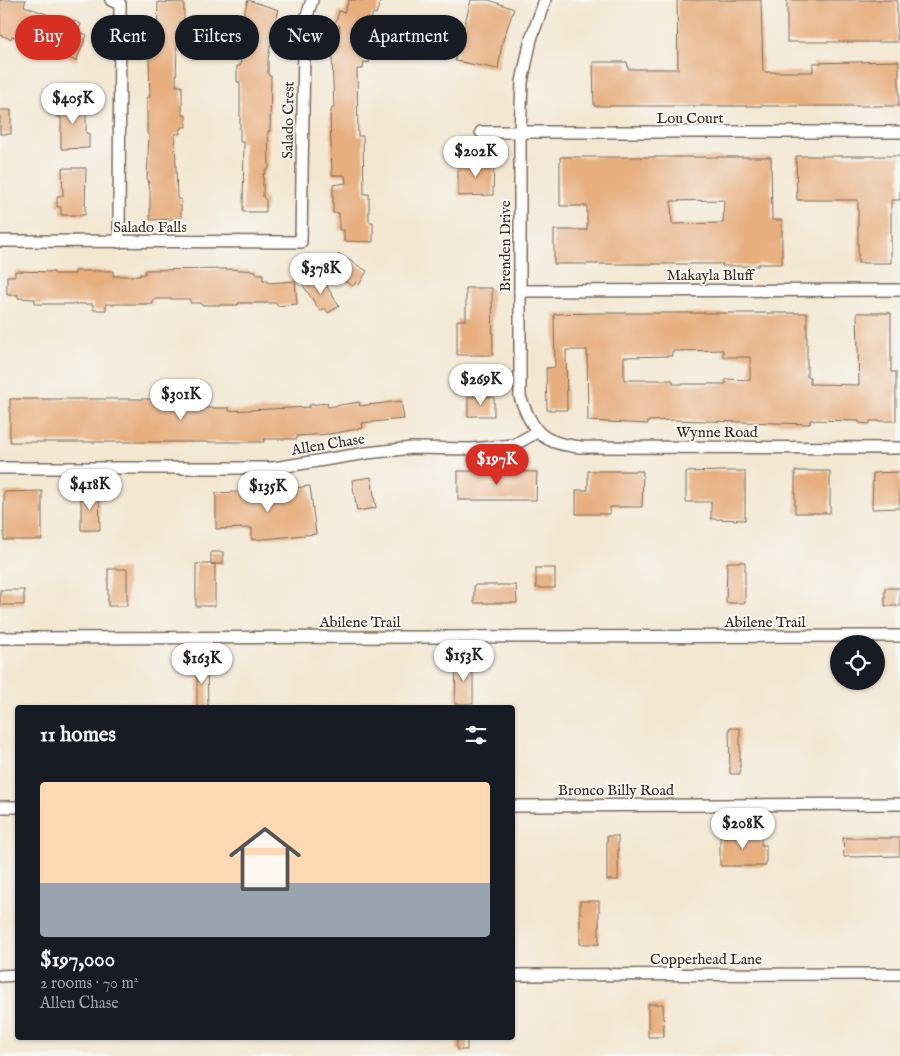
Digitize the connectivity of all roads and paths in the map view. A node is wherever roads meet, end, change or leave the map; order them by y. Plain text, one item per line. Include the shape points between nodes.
1 (312, 0) edge
2 (545, 0) edge
3 (115, 2) edge
4 (481, 132) dead end
5 (900, 132) edge
6 (520, 133) junction
7 (0, 242) edge
8 (119, 242) junction
9 (301, 242) joint
10 (900, 290) edge
11 (520, 291) junction
12 (537, 432) junction
13 (900, 448) edge
14 (0, 468) edge
15 (900, 636) edge
16 (0, 638) edge
17 (900, 804) edge
18 (515, 806) edge
19 (0, 807) edge
20 (15, 807) edge
21 (900, 974) edge
22 (515, 975) edge
23 (0, 976) edge
24 (15, 976) edge

1 - 9 street, Salado Crest via 305,22
2 - 6 street, Brenden Drive via 531,39 522,82
3 - 8 street
4 - 6 street, Lou Court
5 - 6 street, Lou Court
6 - 11 street, Brenden Drive
7 - 8 street, Salado Falls
8 - 9 street, Salado Falls
10 - 11 street, Makayla Bluff
11 - 12 street, Brenden Drive via 520,397
12 - 13 street, Wynne Road via 560,445 581,447
12 - 14 street, Allen Chase via 514,444 471,449 412,448 274,468
15 - 16 street, Abilene Trail
17 - 18 street, Bronco Billy Road
19 - 20 street
21 - 22 street, Copperhead Lane
23 - 24 street

